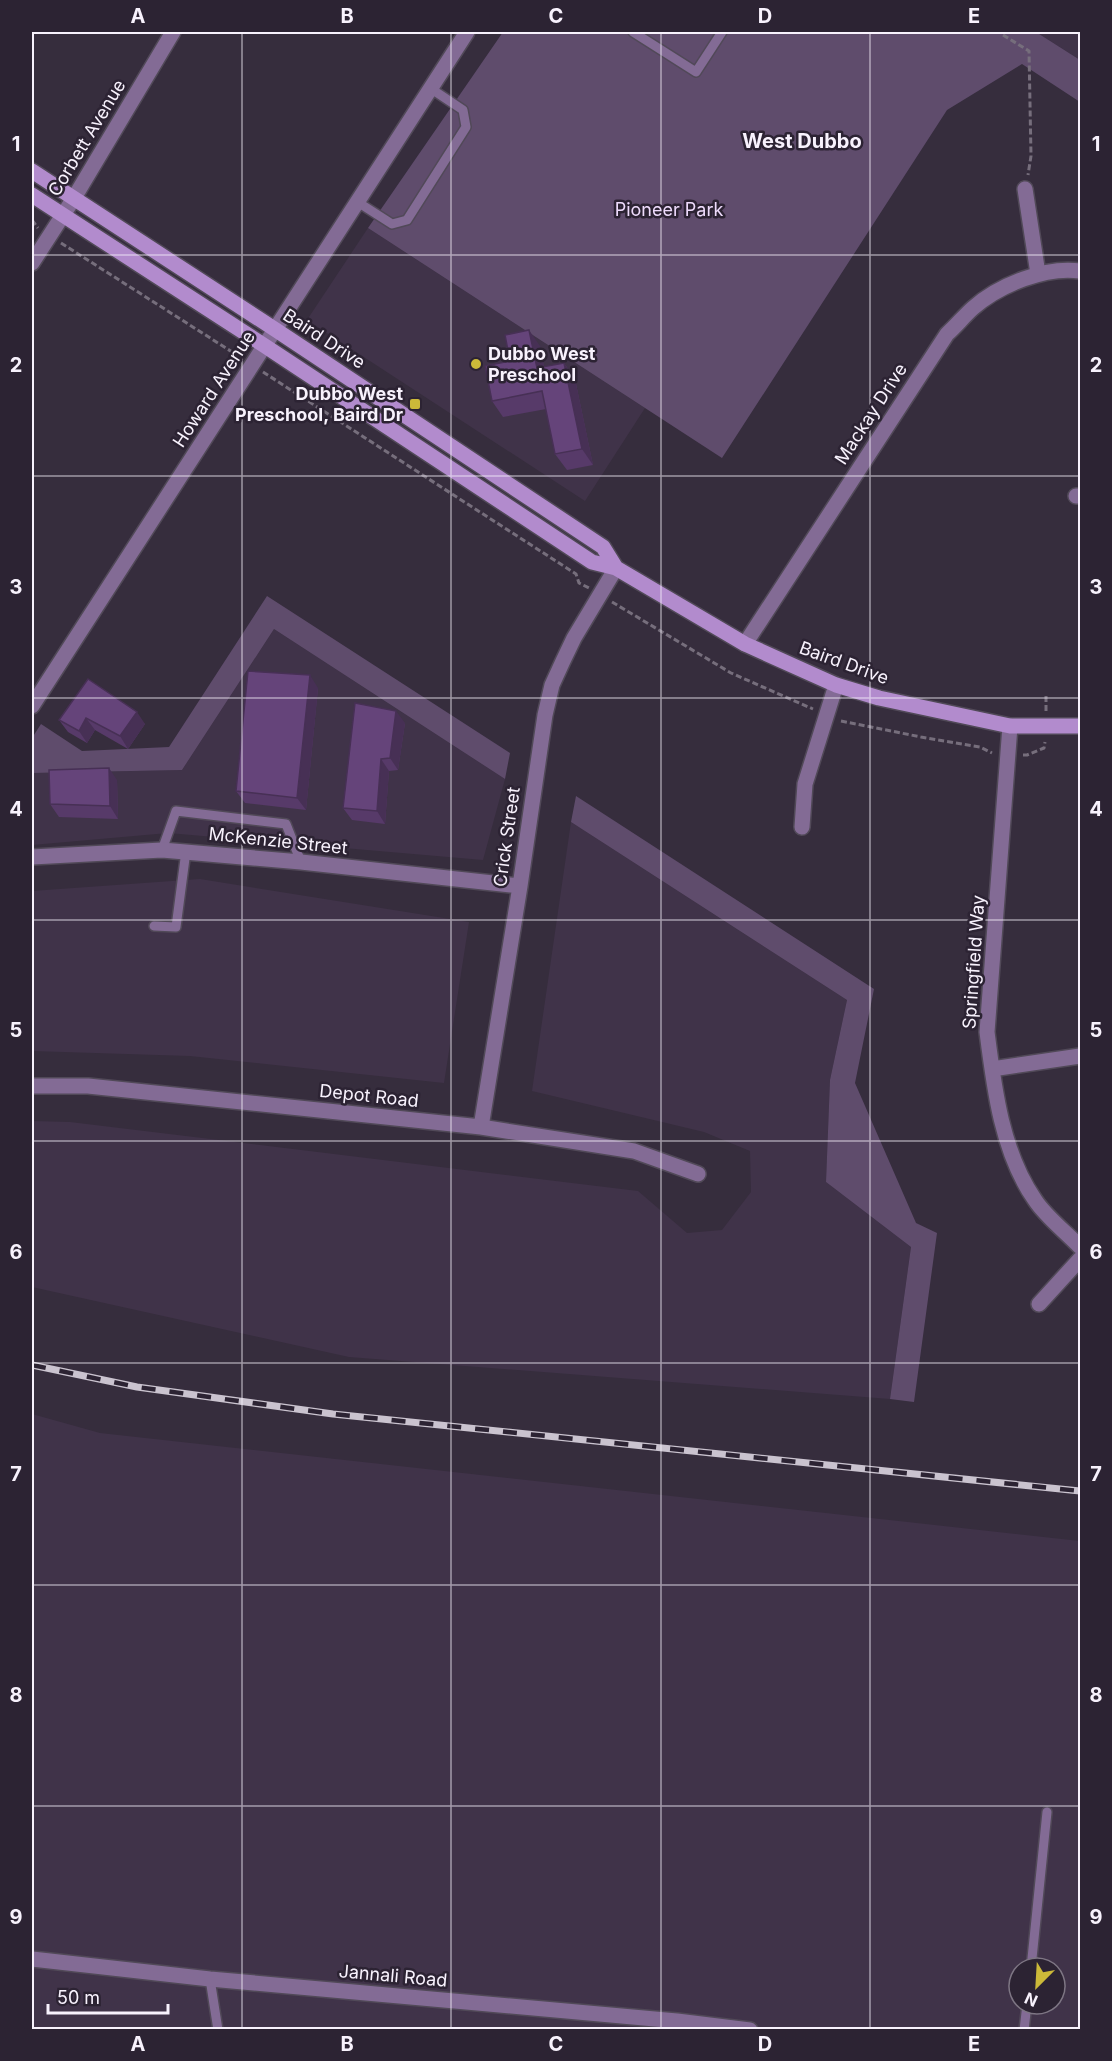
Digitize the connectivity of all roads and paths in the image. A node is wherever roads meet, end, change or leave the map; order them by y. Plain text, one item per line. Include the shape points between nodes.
1 (173, 32) edge
2 (467, 32) edge
3 (633, 32) edge
4 (722, 32) edge
5 (1003, 35) dead end
6 (430, 88) junction
7 (32, 171) edge
8 (1025, 189) joint
9 (32, 195) edge
10 (74, 198) junction
11 (356, 201) junction
12 (63, 215) junction
13 (32, 263) edge
14 (1080, 271) edge
15 (1038, 274) junction
16 (276, 330) junction
17 (265, 346) junction
18 (616, 567) junction
19 (745, 644) junction
20 (836, 685) junction
21 (32, 706) edge
22 (1010, 726) junction
23 (1080, 726) edge
24 (802, 827) dead end
25 (162, 850) junction
26 (186, 851) junction
27 (32, 857) edge
28 (301, 862) junction
29 (520, 886) junction
30 (154, 926) dead end
31 (1080, 1056) edge
32 (992, 1069) junction
33 (32, 1086) edge
34 (481, 1127) junction
35 (698, 1174) dead end
36 (1080, 1247) edge
37 (1080, 1259) edge
38 (1039, 1304) dead end
39 (1047, 1812) dead end
40 (1032, 1956) edge
41 (32, 1959) edge
42 (210, 1979) junction
43 (218, 2030) edge
44 (750, 2030) edge

1 - 10 street, Corbett Avenue
2 - 6 street, Howard Avenue
3 - 4 lane via 696,72
5 - 8 path via 1029,51 1031,156
6 - 11 street, Howard Avenue
6 - 11 lane via 463,110 466,127 407,220 392,224
7 - 10 street, Baird Drive
8 - 15 street
9 - 12 street, Baird Drive
10 - 12 street, Corbett Avenue
10 - 16 street, Baird Drive
11 - 16 street, Howard Avenue
12 - 13 street, Corbett Avenue
12 - 17 street, Baird Drive
14 - 15 street, Mackay Drive
15 - 19 street, Mackay Drive via 975,306 947,334
16 - 17 street, Howard Avenue
16 - 18 street, Baird Drive via 603,547
17 - 18 street, Baird Drive via 592,562
17 - 21 street, Howard Avenue
18 - 19 street, Baird Drive
18 - 29 street, Crick Street via 574,638 552,685
19 - 20 street, Baird Drive
20 - 22 street, Baird Drive via 879,699
20 - 24 street via 804,784
22 - 23 street, Baird Drive
22 - 32 street, Springfield Way via 987,1032
25 - 26 street, McKenzie Street
25 - 27 street, McKenzie Street
25 - 28 lane via 176,811 286,824
26 - 28 street, McKenzie Street
26 - 30 lane via 176,927
28 - 29 street, McKenzie Street
29 - 34 street, Crick Street
31 - 32 street
32 - 36 street, Springfield Way via 1009,1150 1035,1201
33 - 34 street, Depot Road via 88,1086
34 - 35 street, Depot Road via 634,1150
37 - 38 street
39 - 40 lane
41 - 42 street, Jannali Road
42 - 43 lane
42 - 44 street, Jannali Road via 677,2020

